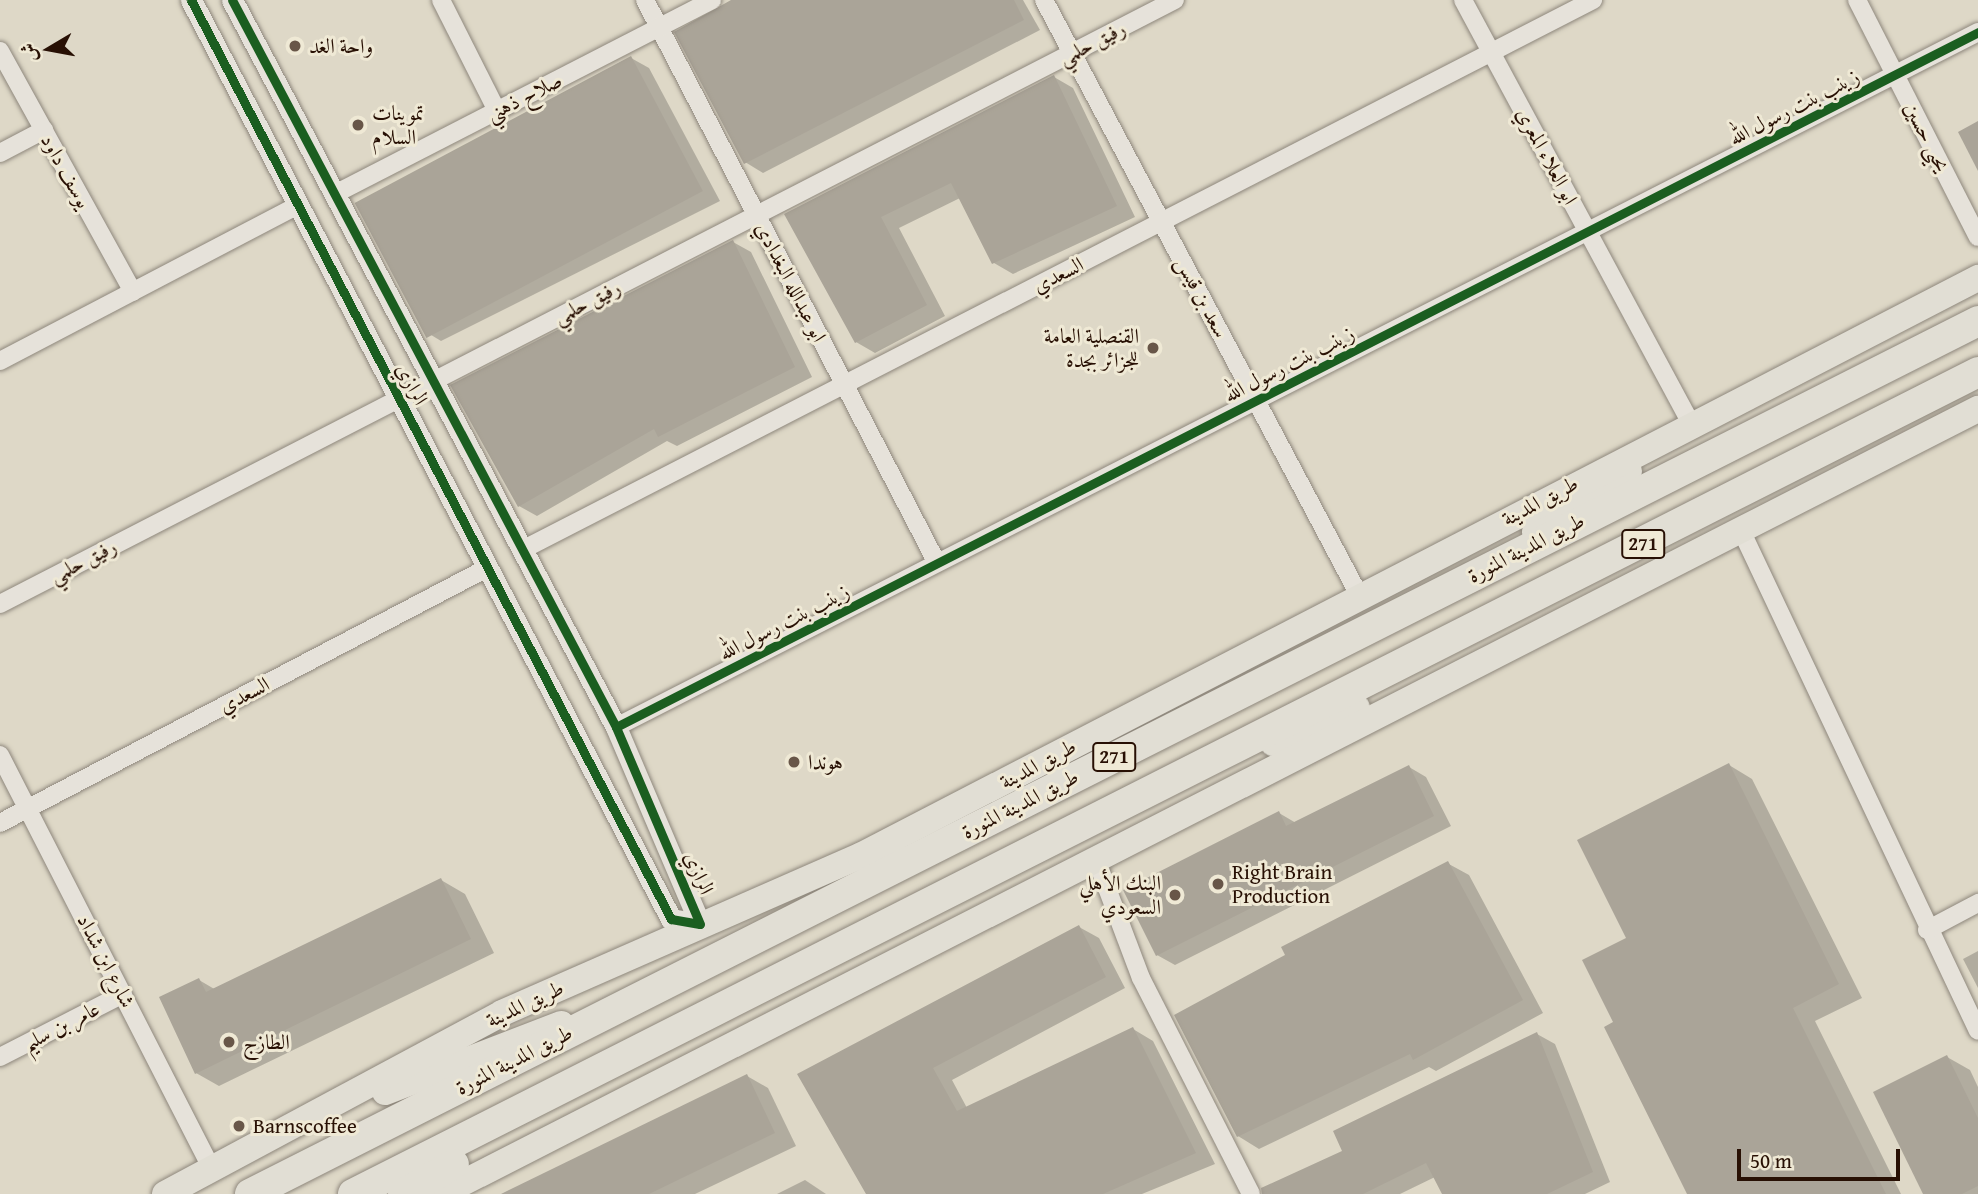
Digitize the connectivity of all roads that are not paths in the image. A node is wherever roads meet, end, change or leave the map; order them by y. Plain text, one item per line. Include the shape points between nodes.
1 (191, 0) edge
2 (232, 0) edge
3 (441, 0) edge
4 (645, 0) edge
5 (712, 0) edge
6 (1044, 0) edge
7 (1175, 0) edge
8 (1463, 0) edge
9 (1593, 0) edge
10 (1857, 0) edge
11 (659, 27) junction
12 (1978, 32) edge
13 (0, 51) edge
14 (1491, 52) junction
15 (1072, 53) junction
16 (1895, 75) junction
17 (497, 111) junction
18 (44, 130) junction
19 (0, 153) edge
20 (335, 194) junction
21 (299, 205) junction
22 (756, 215) junction
23 (1162, 222) junction
24 (1587, 232) junction
25 (1978, 237) edge
26 (1978, 278) edge
27 (133, 292) junction
28 (1978, 321) edge
29 (0, 361) edge
30 (1978, 372) edge
31 (433, 381) junction
32 (844, 384) junction
33 (400, 398) junction
34 (1256, 400) junction
35 (1736, 401) junction
36 (1978, 409) edge
37 (1690, 422) junction
38 (1740, 527) junction
39 (522, 550) junction
40 (937, 563) junction
41 (489, 567) junction
42 (1464, 580) junction
43 (1359, 595) junction
44 (1595, 603) junction
45 (0, 604) edge
46 (567, 634) junction
47 (534, 653) junction
48 (615, 727) junction
49 (0, 755) edge
50 (1137, 802) junction
51 (27, 808) junction
52 (0, 823) edge
53 (1096, 859) junction
54 (1978, 903) edge
55 (700, 924) junction
56 (1927, 930) junction
57 (661, 986) junction
58 (123, 994) junction
59 (1978, 1031) edge
60 (670, 1035) junction
61 (0, 1057) edge
62 (284, 1131) junction
63 (211, 1168) junction
64 (165, 1194) edge
65 (250, 1194) edge
66 (353, 1194) edge
67 (403, 1194) edge
68 (441, 1194) edge
69 (1251, 1194) edge

1 - 21 street, الرازي
2 - 20 street, الرازي
3 - 17 street
4 - 11 street, ابو عبدالله البغدادي
5 - 11 street, صلاح ذهني
6 - 15 street, سعد بن قيس
7 - 15 street, رفيق حلمي
8 - 14 street, ابو العلاء المعري
9 - 14 street, السعدي
10 - 16 street, يحيى حسين
11 - 17 street, صلاح ذهني
11 - 22 street, ابو عبدالله البغدادي
12 - 16 street, زينب بنت رسول الله
13 - 18 street, يوسف داود
14 - 23 street, السعدي
14 - 24 street, ابو العلاء المعري
15 - 22 street, رفيق حلمي
15 - 23 street, سعد بن قيس
16 - 24 street, زينب بنت رسول الله
16 - 25 street, يحيى حسين
17 - 20 street, صلاح ذهني
18 - 19 street
18 - 27 street, يوسف داود
20 - 31 street, الرازي
21 - 27 street
21 - 33 street, الرازي
22 - 31 street, رفيق حلمي
22 - 32 street, ابو عبدالله البغدادي
23 - 32 street, السعدي
23 - 34 street, سعد بن قيس
24 - 34 street, زينب بنت رسول الله
24 - 37 street, ابو العلاء المعري
26 - 35 main road, طريق المدينة
27 - 29 street
28 - 42 highway, طريق المدينة المنورة / 271
30 - 50 highway, 271
31 - 33 street, رفيق حلمي
31 - 39 street, الرازي
32 - 39 street, السعدي
32 - 40 street, ابو عبدالله البغدادي
33 - 41 street, الرازي
33 - 45 street, رفيق حلمي
34 - 40 street, زينب بنت رسول الله
34 - 43 street, سعد بن قيس
35 - 37 main road, طريق المدينة
35 - 42 main road
36 - 38 main road
37 - 43 main road, طريق المدينة
38 - 44 main road
38 - 56 street
39 - 46 street, الرازي
40 - 48 street, زينب بنت رسول الله
41 - 47 street, الرازي
41 - 51 street, السعدي
42 - 57 highway, طريق المدينة المنورة / 271
43 - 55 main road, طريق المدينة via 860,856
44 - 50 main road
44 - 53 main road
46 - 47 street
46 - 48 street, الرازي
47 - 55 street, الرازي via 671,919
48 - 55 street, الرازي
49 - 51 street, شارع ابن شداد
50 - 60 highway, 271
51 - 52 street, السعدي
51 - 58 street, شارع ابن شداد
53 - 68 main road
53 - 69 street via 1141,978
54 - 56 street
55 - 62 main road, طريق المدينة via 502,1013
56 - 59 street
57 - 62 main road
57 - 65 highway, طريق المدينة المنورة / 271
58 - 61 street, عامر بن سليم
58 - 63 street, شارع ابن شداد
60 - 66 highway, 271
60 - 67 highway
62 - 63 main road, طريق المدينة
63 - 64 main road, طريق المدينة

